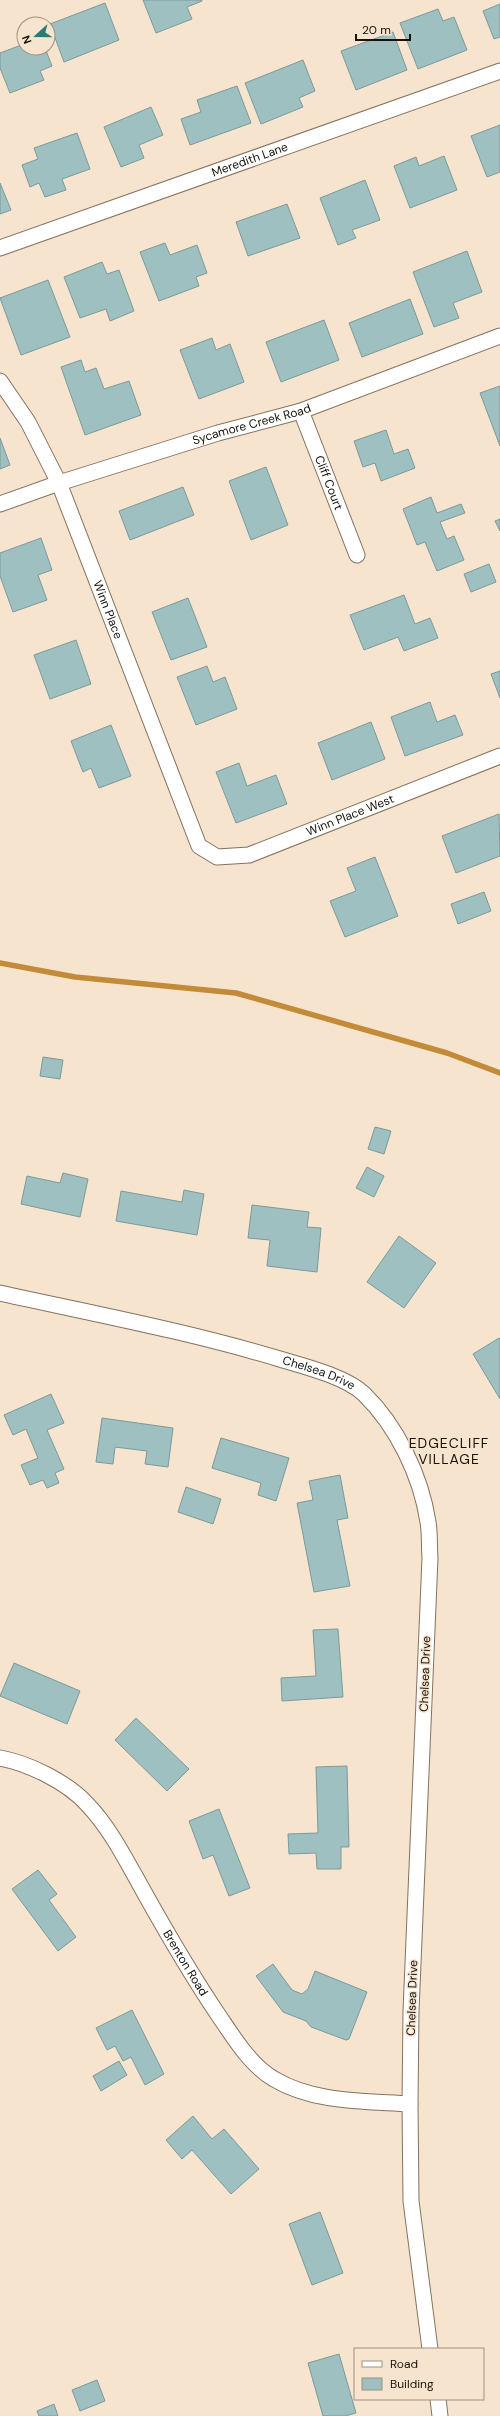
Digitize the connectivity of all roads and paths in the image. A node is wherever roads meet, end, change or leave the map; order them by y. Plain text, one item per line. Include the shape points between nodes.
1 (500, 71) edge
2 (0, 248) edge
3 (500, 336) edge
4 (0, 381) edge
5 (301, 410) junction
6 (59, 483) junction
7 (0, 504) edge
8 (358, 554) dead end
9 (500, 756) edge
10 (199, 846) joint
11 (0, 1293) edge
12 (0, 1758) edge
13 (410, 2104) junction
14 (430, 2348) edge
15 (438, 2400) edge
16 (440, 2416) edge

1 - 2 street, Meredith Lane
3 - 5 street, Sycamore Creek Road
4 - 6 street, Winn Place via 28,422
5 - 6 street, Sycamore Creek Road
5 - 8 street, Cliff Court
6 - 7 street, Sycamore Creek Road
6 - 10 street, Winn Place
9 - 10 street, Winn Place West via 249,855 217,857
11 - 13 street, Chelsea Drive via 232,1344 304,1366 351,1385 363,1393 387,1419 407,1457 424,1503 430,1558 411,2011
12 - 13 street, Brenton Road via 14,1760 47,1774 86,1803 112,1837 189,1972 234,2037 258,2066 273,2079 316,2095
13 - 14 street, Chelsea Drive via 411,2201
15 - 16 street

